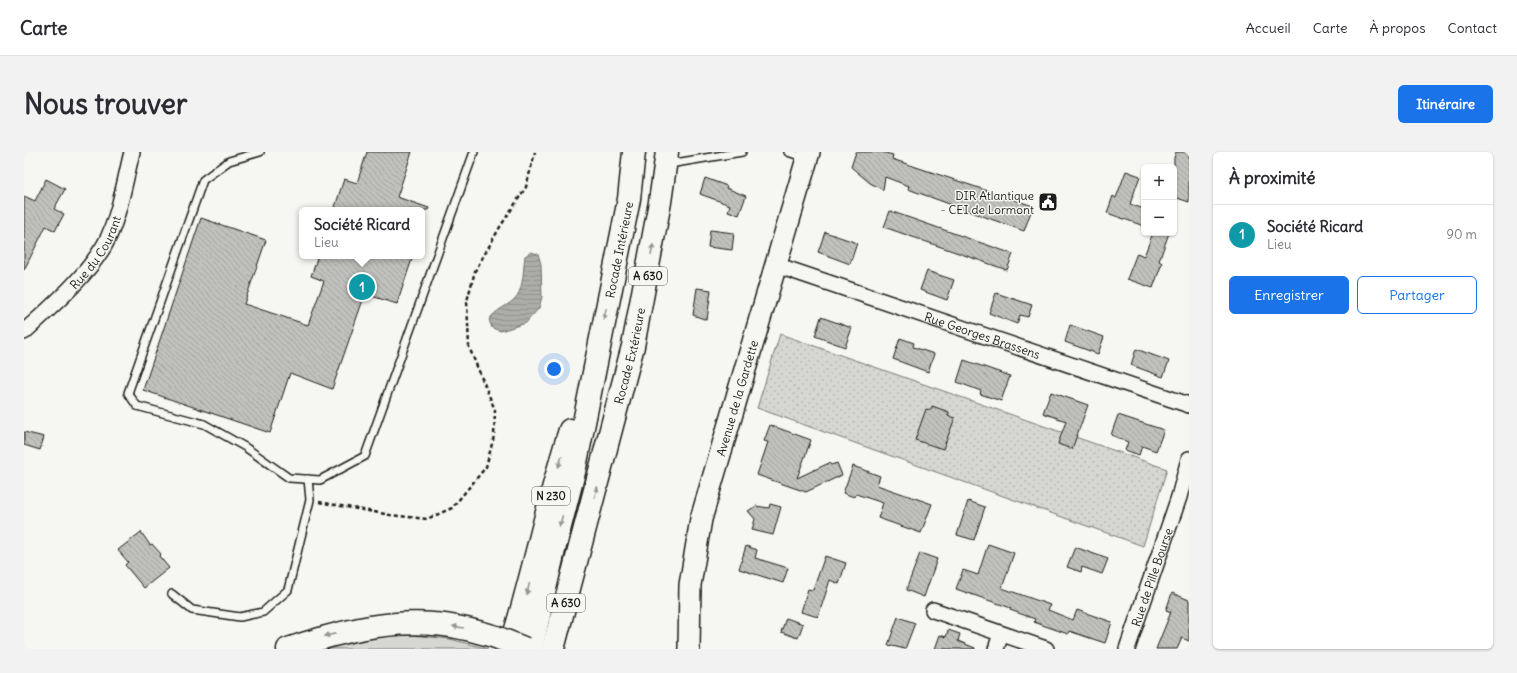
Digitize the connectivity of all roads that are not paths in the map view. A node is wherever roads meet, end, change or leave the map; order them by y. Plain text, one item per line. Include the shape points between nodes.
1 (132, 152) edge
2 (260, 152) edge
3 (474, 152) edge
4 (634, 152) edge
5 (742, 152) edge
6 (788, 152) edge
7 (808, 155) edge
8 (666, 159) edge
9 (776, 265) junction
10 (24, 332) edge
11 (598, 346) junction
12 (1189, 405) edge
13 (1189, 459) edge
14 (308, 479) junction
15 (1184, 497) edge
16 (579, 556) junction
17 (172, 594) dead end
18 (933, 610) dead end
19 (1001, 634) junction
20 (503, 643) edge
21 (288, 649) edge
22 (526, 649) edge
23 (531, 649) edge
24 (554, 649) edge
25 (569, 649) edge
26 (689, 649) edge
27 (996, 649) edge
28 (1046, 649) edge
29 (1127, 649) edge

1 - 10 street, Rue du Courant via 114,222 104,246 85,273
2 - 14 lane via 229,161 203,180 128,393 137,406 204,424 245,447 289,478
3 - 14 lane via 365,456 320,480
4 -> 11 highway, Rocade Intérieure / A 630 via 629,199
5 - 8 lane
6 - 7 lane
7 - 9 main road, Avenue de la Gardette
16 -> 8 highway, Rocade Extérieure / A 630 via 633,346 646,285
9 - 12 street, Rue Georges Brassens
9 - 26 main road, Avenue de la Gardette via 701,519 690,586
11 -> 20 highway, N 230 via 559,465 525,602
11 -> 23 highway, A 630 via 574,472
13 - 15 street, Rue de Pille Bourse
14 - 17 lane via 310,500 288,590 263,612 240,617 192,610
15 - 29 street, Rue de Pille Bourse
16 - 24 highway, A 630
16 - 25 highway
18 - 19 street
19 - 27 street
19 - 28 street
20 -> 21 highway via 464,628 403,623 362,628
20 - 22 highway, bridge

